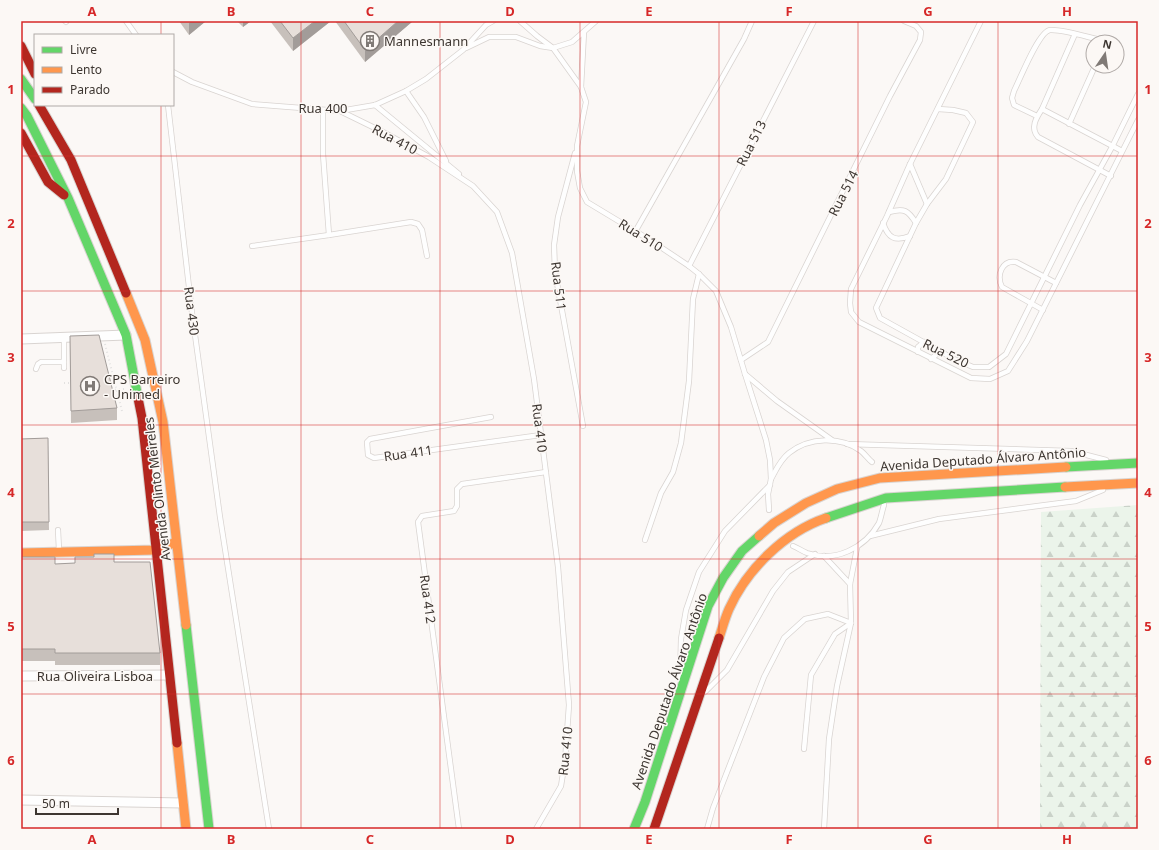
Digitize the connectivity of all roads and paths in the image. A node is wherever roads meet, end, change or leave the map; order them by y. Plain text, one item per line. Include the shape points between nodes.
1 (126, 21) edge
2 (493, 21) edge
3 (520, 21) edge
4 (752, 21) edge
5 (814, 21) edge
6 (904, 21) edge
7 (981, 21) edge
8 (592, 22) edge
9 (584, 32) junction
10 (135, 34) edge
11 (1076, 34) junction
12 (1085, 36) edge
13 (21, 46) edge
14 (553, 48) junction
15 (462, 50) junction
16 (34, 72) edge
17 (174, 73) edge
18 (1091, 74) edge
19 (21, 79) edge
20 (582, 87) junction
21 (406, 90) junction
22 (1138, 94) edge
23 (34, 97) edge
24 (375, 105) junction
25 (40, 106) edge
26 (49, 106) edge
27 (168, 106) edge
28 (21, 108) edge
29 (938, 109) junction
30 (1042, 109) junction
31 (322, 110) junction
32 (340, 111) junction
33 (1037, 116) junction
34 (1138, 120) edge
35 (1069, 124) junction
36 (21, 133) edge
37 (577, 146) junction
38 (1112, 147) junction
39 (1122, 151) junction
40 (71, 160) junction
41 (447, 163) junction
42 (910, 164) junction
43 (1100, 169) junction
44 (1111, 176) junction
45 (472, 186) junction
46 (68, 198) junction
47 (927, 204) junction
48 (889, 212) junction
49 (883, 223) junction
50 (916, 223) junction
51 (635, 232) junction
52 (329, 235) junction
53 (910, 236) junction
54 (252, 246) dead end
55 (427, 256) dead end
56 (689, 266) junction
57 (699, 274) junction
58 (1045, 277) junction
59 (1056, 283) junction
60 (1032, 303) junction
61 (1043, 310) junction
62 (126, 335) junction
63 (103, 336) junction
64 (64, 337) junction
65 (21, 339) edge
66 (924, 342) junction
67 (938, 349) junction
68 (918, 352) junction
69 (931, 359) junction
70 (741, 360) junction
71 (64, 362) junction
72 (64, 368) dead end
73 (36, 369) dead end
74 (745, 374) junction
75 (64, 383) dead end
76 (70, 383) edge
77 (136, 387) junction
78 (110, 390) edge
79 (116, 390) junction
80 (122, 411) dead end
81 (491, 417) dead end
82 (583, 426) dead end
83 (540, 436) junction
84 (832, 440) junction
85 (847, 444) junction
86 (872, 462) dead end
87 (1138, 462) edge
88 (1119, 463) junction
89 (546, 472) junction
90 (771, 479) junction
91 (1138, 483) edge
92 (1118, 484) junction
93 (770, 485) junction
94 (884, 505) dead end
95 (769, 510) dead end
96 (58, 530) dead end
97 (870, 536) junction
98 (645, 540) dead end
99 (176, 542) junction
100 (793, 546) dead end
101 (857, 548) junction
102 (156, 550) junction
103 (59, 552) junction
104 (21, 553) edge
105 (815, 554) junction
106 (824, 556) junction
107 (850, 584) junction
108 (851, 623) junction
109 (169, 675) junction
110 (21, 676) edge
111 (679, 695) junction
112 (699, 698) junction
113 (804, 750) dead end
114 (21, 800) edge
115 (183, 803) junction
116 (186, 829) edge
117 (209, 829) edge
118 (269, 829) edge
119 (459, 829) edge
120 (536, 829) edge
121 (634, 829) edge
122 (654, 829) edge
123 (707, 829) edge
124 (824, 829) edge

1 - 10 lane
2 - 15 lane
3 - 14 lane, Rua 510
4 - 51 lane
5 - 56 lane, Rua 513
6 - 70 lane, Rua 514 via 916,26 921,32 920,40 768,342
7 - 29 lane, Rua 520
8 - 9 lane
9 - 14 lane via 572,42
9 - 20 lane, Rua 510
11 - 12 lane
11 - 30 lane
11 - 33 lane via 1050,30 1043,34 1014,91 1014,105
13 - 16 main road
14 - 15 lane via 516,37 489,37
14 - 20 lane, Rua 510
15 - 21 lane, Rua 400 via 426,79
17 - 31 lane, Rua 400 via 192,82 252,104
18 - 35 lane
19 - 23 main road
20 - 37 lane, Rua 510 via 586,102
21 - 24 lane, Rua 400
21 - 41 lane
22 - 38 lane, Rua 520
24 - 32 lane, Rua 400
24 - 41 lane
25 - 40 main road, Avenida Olinto Meireles
26 - 40 main road, Avenida Olinto Meireles via 63,134
27 - 118 lane, Rua 430 via 192,313 220,517
28 - 46 main road, Avenida Olinto Meireles
29 - 42 lane, Rua 520
29 - 47 lane, Rua 520 via 966,113 973,122 946,179
30 - 33 lane
30 - 35 lane
31 - 32 lane, Rua 400
31 - 52 lane
32 - 45 lane, Rua 410 via 429,157
33 - 43 lane via 1034,132 1038,137
34 - 39 lane, Rua 520
35 - 38 lane
36 - 46 main road, Avenida Olinto Meireles via 48,182
37 - 51 lane, Rua 510 via 580,188 587,202
37 - 82 lane, Rua 511 via 554,245 555,272
38 - 39 lane
38 - 43 lane, Rua 520
39 - 44 lane, Rua 520
40 - 99 main road, Avenida Olinto Meireles via 145,340 163,422
41 - 45 lane
42 - 47 lane
42 - 48 lane, Rua 520
43 - 44 lane
43 - 58 lane, Rua 520
44 - 59 lane, Rua 520
45 - 83 lane, Rua 410 via 497,212 512,253 534,380
46 - 62 main road, Avenida Olinto Meireles
47 - 50 lane, Rua 520
48 - 49 lane, Rua 520
48 - 50 lane via 904,210
49 - 53 lane via 887,233 895,239
49 - 68 lane, Rua 520 via 851,289 851,312 859,322
50 - 53 lane, Rua 520
51 - 56 lane, Rua 510
52 - 54 lane
52 - 55 lane via 411,222 418,224 422,230
53 - 66 lane, Rua 520 via 876,308 880,318
56 - 57 lane, Rua 510
57 - 70 lane, Rua 510 via 716,292 732,327
57 - 98 lane via 693,298 689,381 681,443 673,472
58 - 59 lane
58 - 60 lane, Rua 520
58 - 60 lane via 1010,261 999,275 1002,286
59 - 61 lane, Rua 520
60 - 61 lane
60 - 67 lane, Rua 520 via 1006,354 989,367 973,367
61 - 69 lane, Rua 520 via 1028,341 1008,371 990,379 971,378
62 - 63 street
62 - 77 main road, Avenida Olinto Meireles
63 - 64 street
63 - 79 path
64 - 65 street
64 - 71 lane
66 - 67 lane, Rua 520
66 - 68 lane via 918,347
67 - 69 lane via 937,354
68 - 69 lane, Rua 520
70 - 74 lane, Rua 510
71 - 72 lane
71 - 73 lane via 41,362
74 - 84 lane via 777,401
74 - 90 lane, Rua 510 via 766,440
75 - 76 path
77 - 79 path
77 - 102 main road, Avenida Olinto Meireles via 142,418
78 - 79 path
79 - 80 path
81 - 83 lane, Rua 411 via 370,439 367,442 368,455 374,458
83 - 89 lane, Rua 410
84 - 85 lane
84 - 90 lane via 801,445 778,465
85 - 86 lane via 861,451
85 - 88 lane via 1071,451
87 - 88 main road, Avenida Deputado Álvaro Antônio
88 - 111 main road, Avenida Deputado Álvaro Antônio via 880,478 837,489 806,503 774,523 742,551 723,578 708,606
89 - 119 lane, Rua 412 via 462,484 457,490 457,506 454,511 422,516 418,522
89 - 120 lane, Rua 410 via 558,568 569,705 561,786
90 - 93 lane
91 - 92 main road
92 - 97 lane via 1076,501 938,519
92 - 112 main road via 886,498 817,520 788,538 766,557 743,584 729,609
93 - 95 lane
93 - 111 lane via 725,531 699,572 686,610 681,639
94 - 97 lane via 879,522
96 - 103 lane
97 - 101 lane
99 - 102 main road
99 - 117 main road, Avenida Olinto Meireles
100 - 105 lane
101 - 106 lane via 841,554
101 - 107 lane
102 - 103 main road
102 - 109 main road, Avenida Olinto Meireles
103 - 104 main road
105 - 106 lane
105 - 112 lane via 788,572 773,591 727,670
106 - 107 lane
107 - 108 lane
108 - 113 lane via 835,634 811,675
108 - 123 lane via 828,614 805,619 784,638 764,677
108 - 124 lane via 837,686 829,740
109 - 110 street, Rua Oliveira Lisboa
109 - 115 main road, Avenida Olinto Meireles
111 - 121 main road, Avenida Deputado Álvaro Antônio
112 - 122 main road
114 - 115 street
115 - 116 main road, Avenida Olinto Meireles

